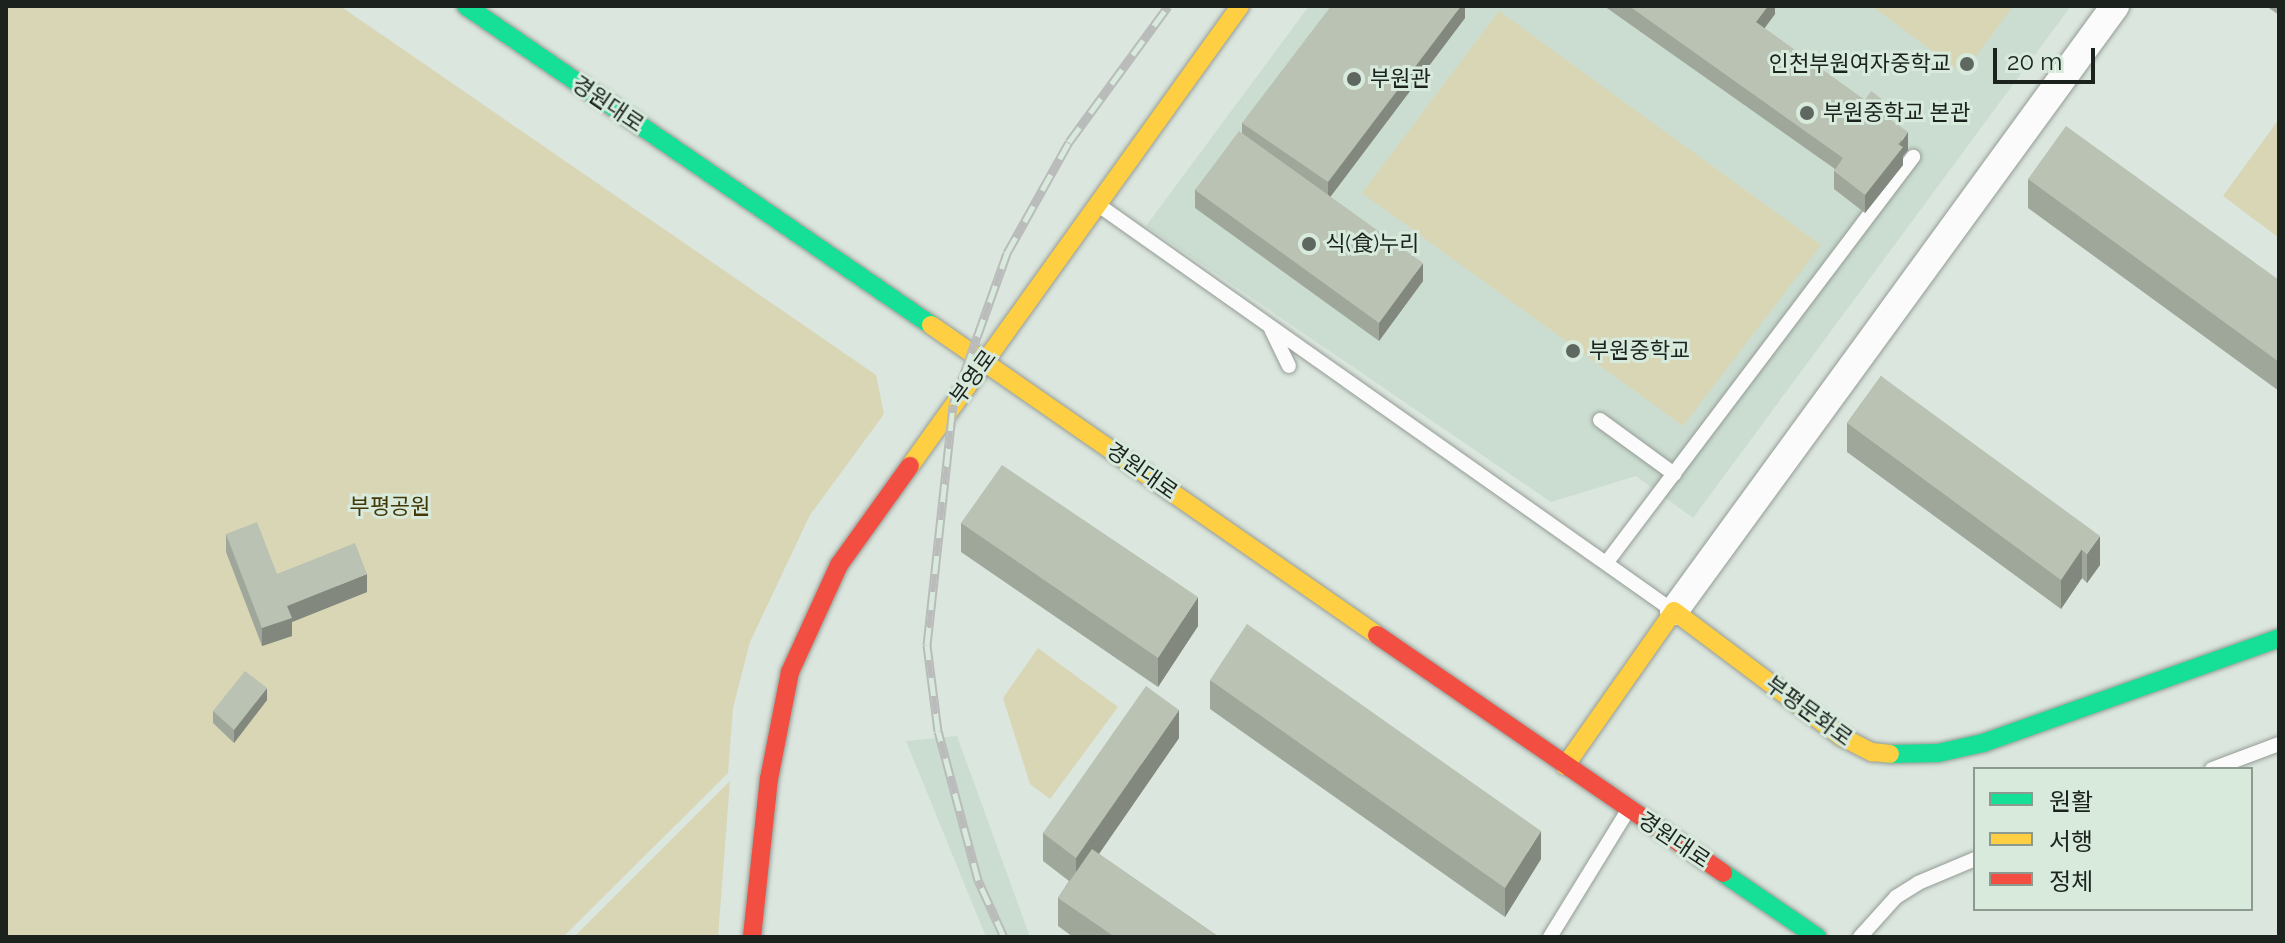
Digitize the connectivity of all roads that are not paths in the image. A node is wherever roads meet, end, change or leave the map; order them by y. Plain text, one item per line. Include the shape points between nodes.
1 (466, 6) edge
2 (1240, 6) edge
3 (2115, 6) edge
4 (1913, 157) dead end
5 (1097, 204) junction
6 (1269, 325) junction
7 (984, 361) junction
8 (1289, 366) dead end
9 (1600, 420) dead end
10 (1674, 474) junction
11 (1607, 562) junction
12 (1674, 611) junction
13 (2279, 638) edge
14 (2279, 744) edge
15 (1565, 766) junction
16 (2217, 767) edge
17 (1628, 809) junction
18 (1973, 860) edge
19 (752, 937) edge
20 (1550, 937) edge
21 (1817, 937) edge
22 (1860, 937) edge

1 - 7 street, 경원대로
2 - 5 street, 부영로
3 - 12 street
4 - 10 lane
5 - 6 lane
5 - 7 street, 부영로
6 - 8 lane
6 - 11 lane
7 - 15 street, 경원대로
7 - 19 street, 부영로 via 839,565 790,672 769,779
9 - 10 lane
10 - 11 lane
11 - 12 lane
12 - 13 street, 부평문화로 via 1842,737 1872,752 1901,755 1983,743
12 - 15 street
14 - 16 lane
15 - 17 street, 경원대로
17 - 20 lane
17 - 21 street, 경원대로
18 - 22 lane via 1896,897

